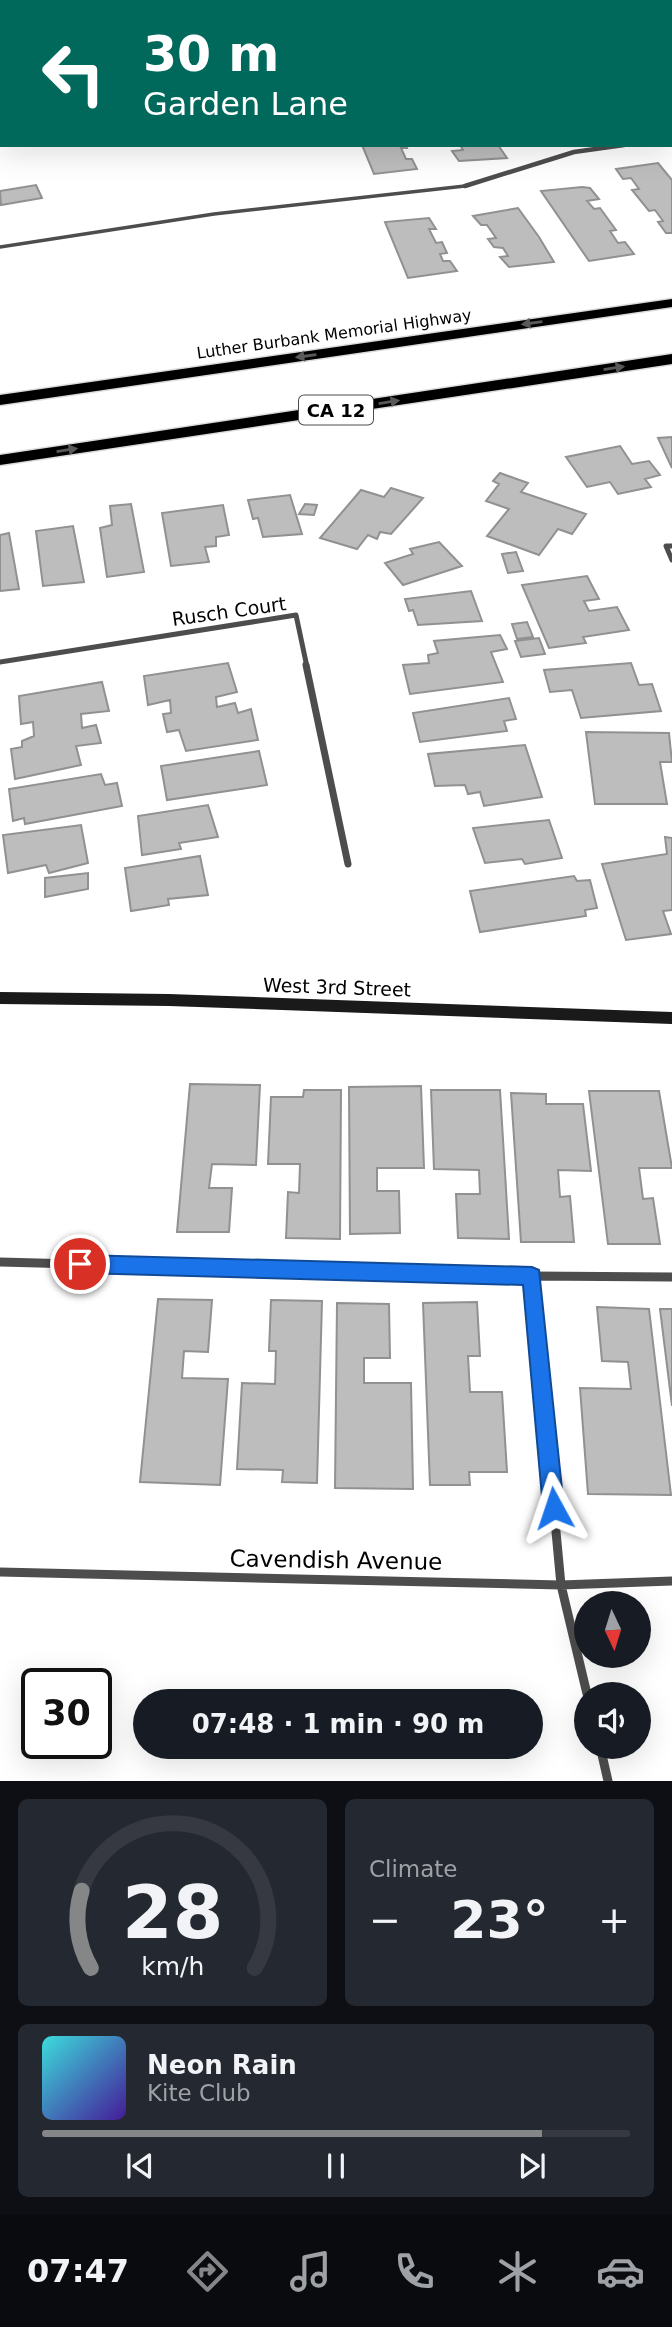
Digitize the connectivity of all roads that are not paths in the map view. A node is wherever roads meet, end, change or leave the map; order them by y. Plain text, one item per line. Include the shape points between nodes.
1 (610, 147) edge
2 (465, 186) joint
3 (0, 247) edge
4 (672, 303) edge
5 (672, 359) edge
6 (0, 400) edge
7 (0, 460) edge
8 (672, 546) edge
9 (672, 560) edge
10 (0, 662) edge
11 (348, 864) dead end
12 (0, 998) edge
13 (672, 1018) edge
14 (0, 1262) edge
15 (532, 1276) junction
16 (672, 1277) edge
17 (0, 1572) edge
18 (672, 1581) edge
19 (561, 1585) junction
20 (584, 1682) edge
21 (603, 1759) edge
22 (608, 1781) edge

1 - 2 street via 574,152
2 - 3 lane via 214,214
4 -> 6 highway, Luther Burbank Memorial Highway
7 -> 5 highway, CA 12
8 - 9 street via 666,546
10 - 11 street, Rusch Court via 296,615
12 - 13 main road, West 3rd Street
14 - 15 street
15 - 16 street
15 - 19 street
17 - 19 street, Cavendish Avenue
18 - 19 street, Cavendish Avenue
19 - 20 street
21 - 22 street

